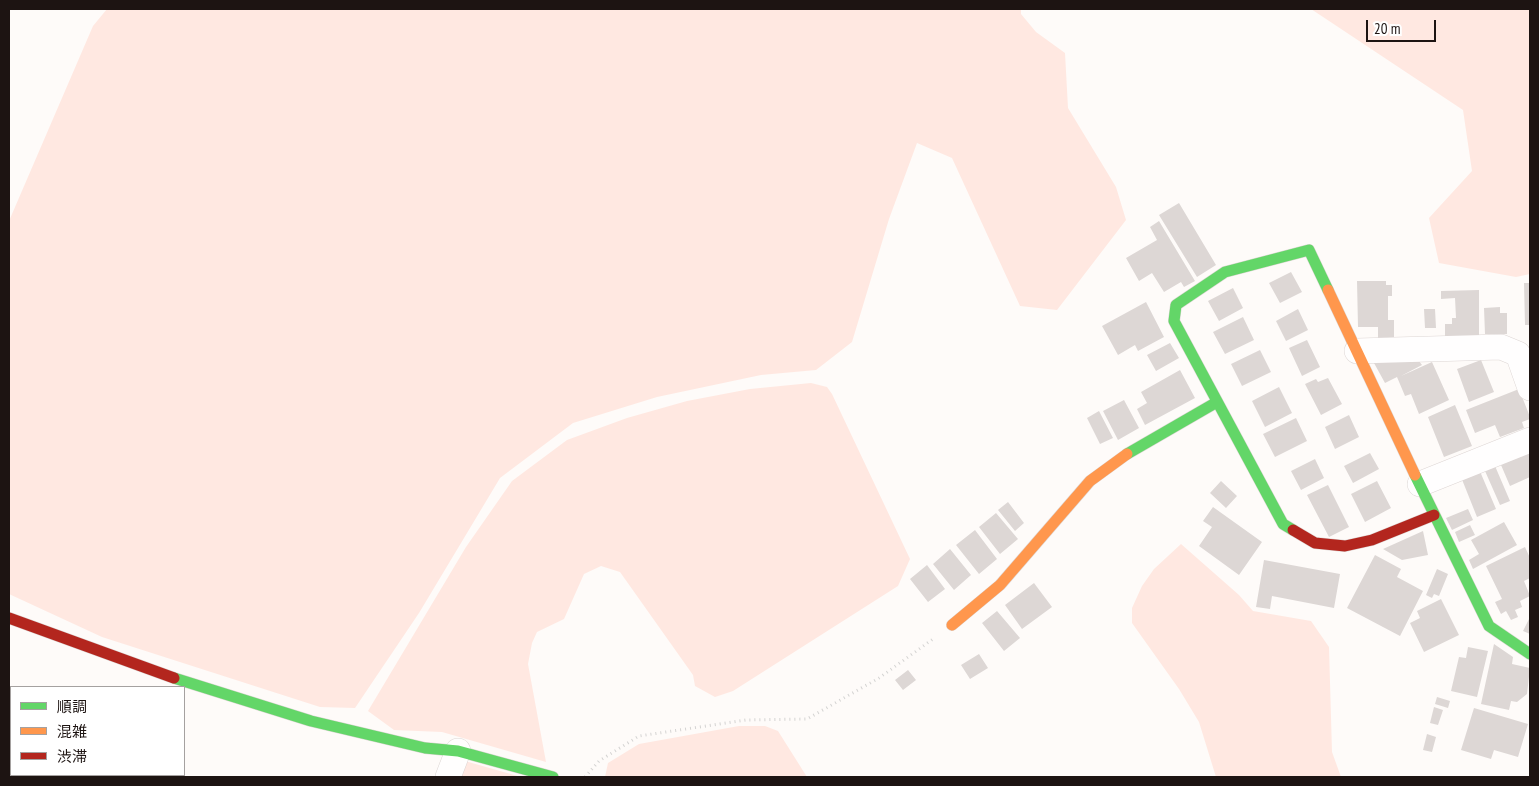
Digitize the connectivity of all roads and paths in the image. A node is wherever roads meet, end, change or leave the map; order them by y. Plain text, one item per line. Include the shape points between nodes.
1 (1357, 351) junction
2 (1530, 388) edge
3 (1217, 402) junction
4 (1530, 440) edge
5 (1420, 484) junction
6 (1434, 515) junction
7 (9, 618) edge
8 (952, 625) joint
9 (1530, 654) edge
10 (452, 766) edge
11 (553, 777) edge
12 (585, 777) edge

1 - 2 street via 1501,346 1518,354
1 - 3 street via 1309,250 1225,272 1176,304 1174,320
1 - 5 street
3 - 6 street via 1283,524 1314,543 1345,546 1372,540
3 - 8 street via 1125,455 1090,481 1000,585
4 - 5 street
5 - 6 street
6 - 9 street via 1489,626
7 - 10 street via 153,671 311,721 425,748
8 - 12 path via 879,678 807,719 746,720 639,736 599,761
10 - 11 street

